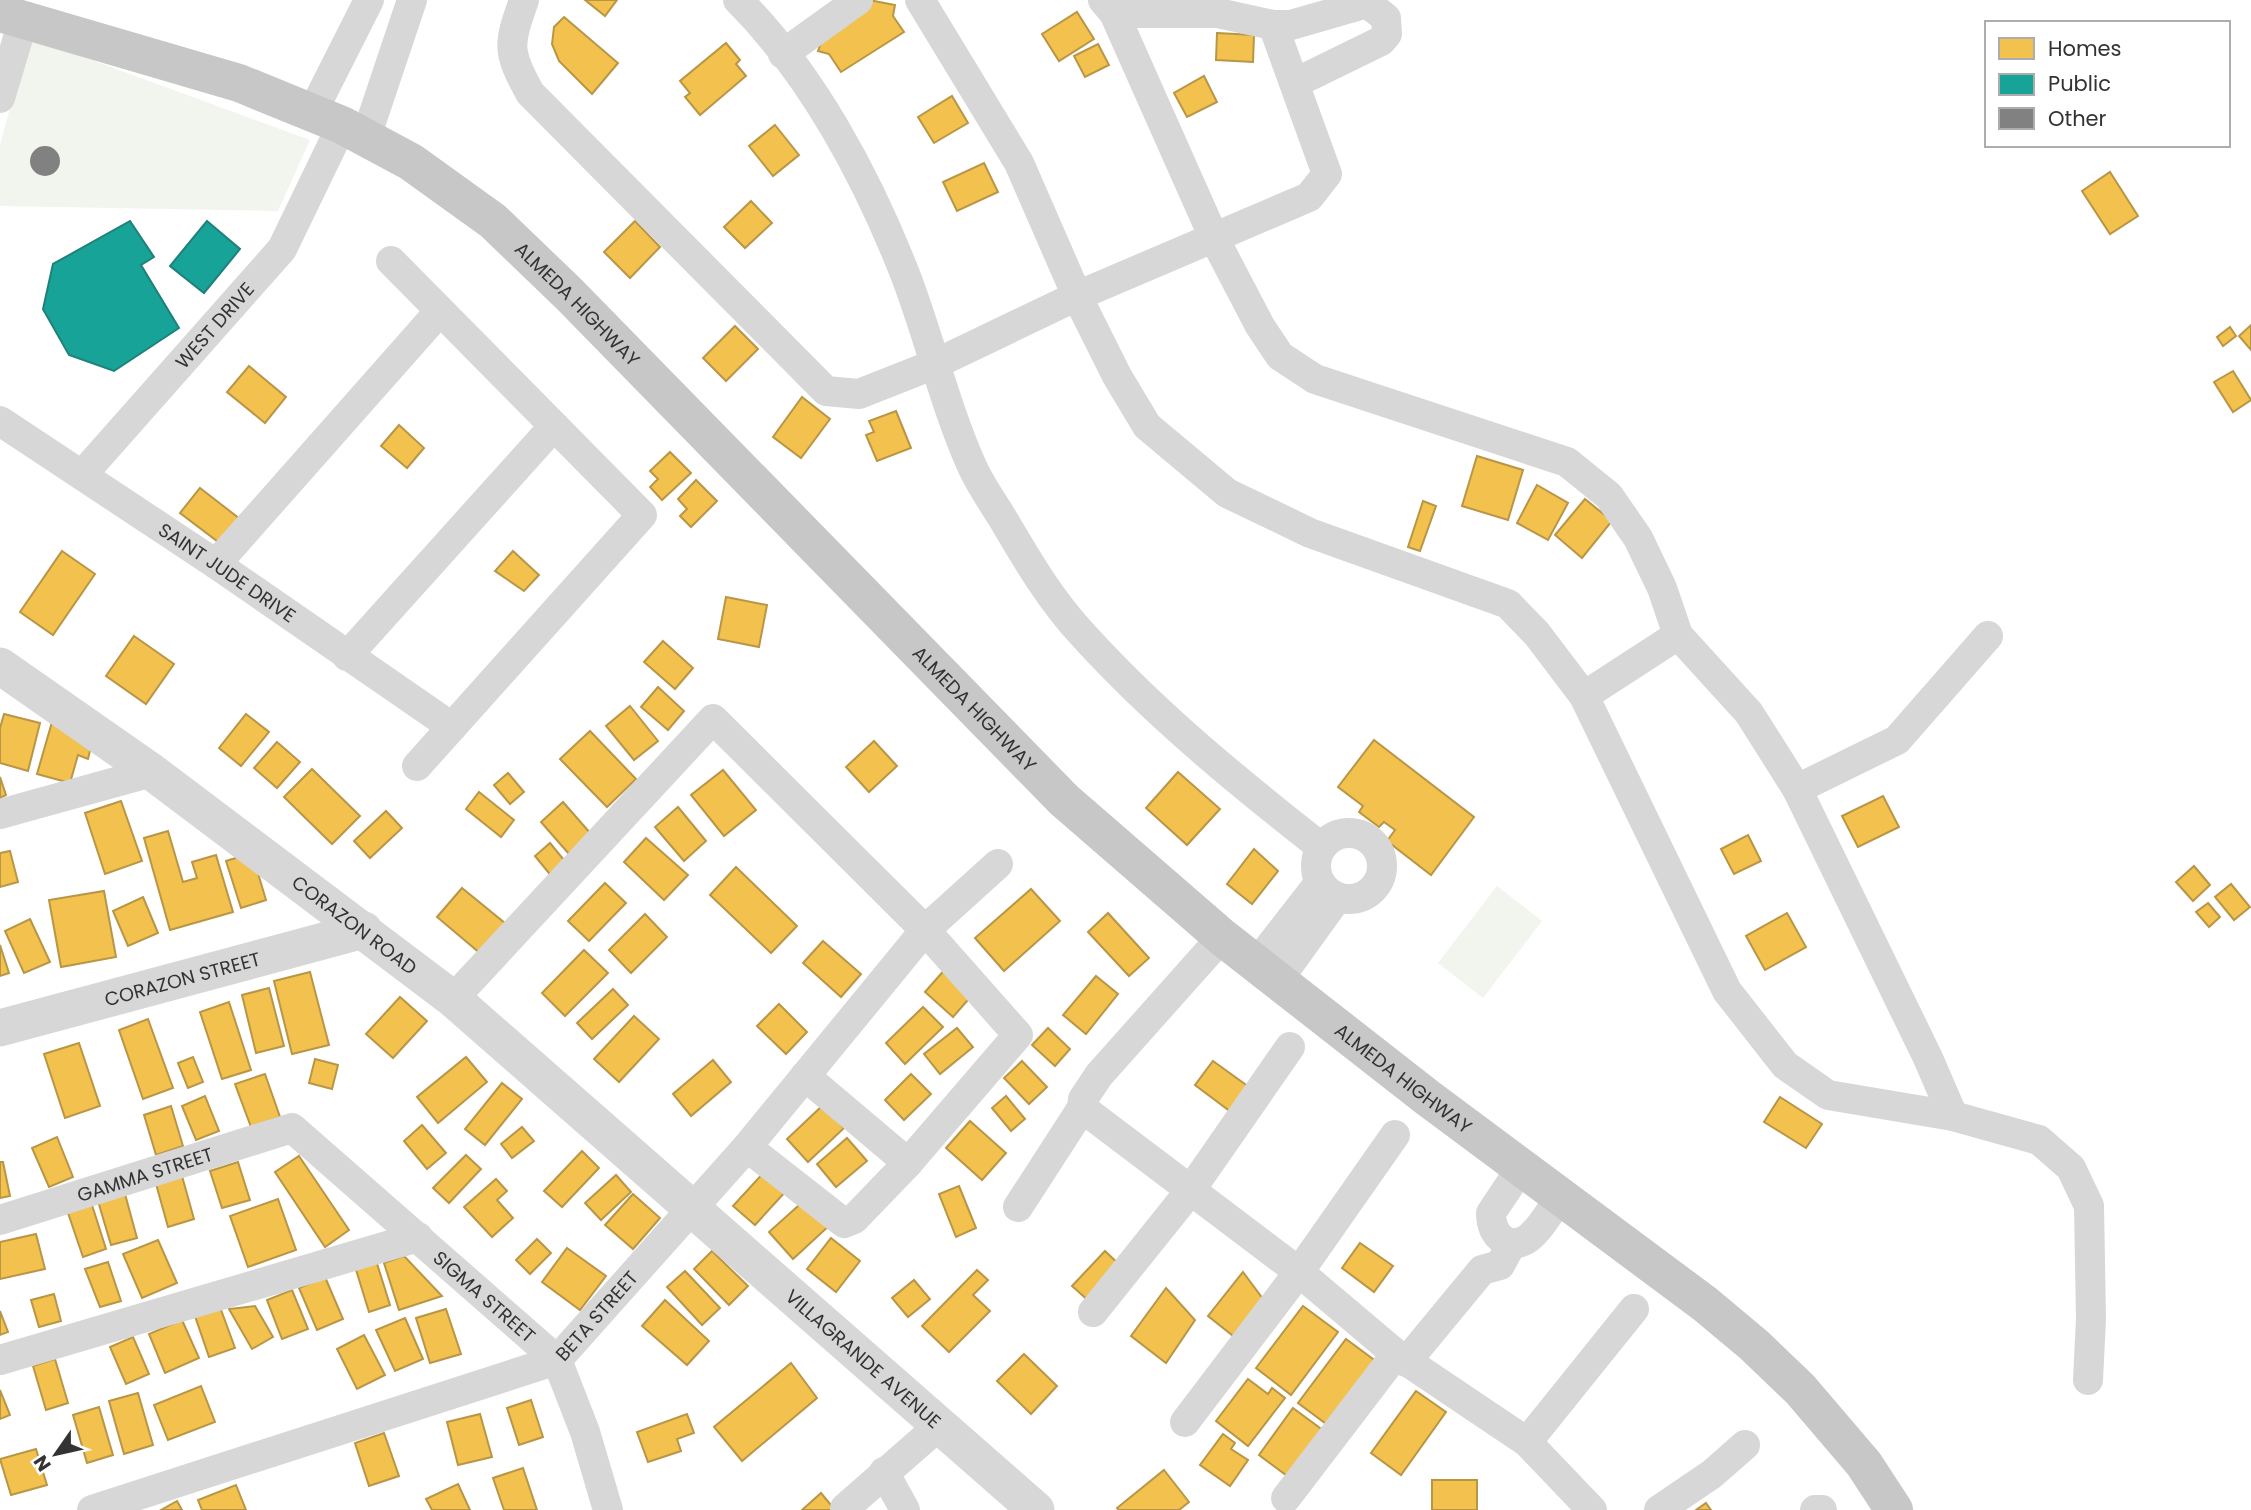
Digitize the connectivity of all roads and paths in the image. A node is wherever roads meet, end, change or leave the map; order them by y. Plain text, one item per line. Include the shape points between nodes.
1 (524, 0) edge
2 (738, 0) edge
3 (859, 0) edge
4 (920, 0) edge
5 (367, 5) edge
6 (1109, 6) edge
7 (406, 13) edge
8 (12, 15) edge
9 (1273, 25) junction
10 (783, 54) junction
11 (1295, 83) junction
12 (0, 98) edge
13 (340, 125) junction
14 (1214, 238) junction
15 (391, 261) dead end
16 (1077, 296) junction
17 (439, 312) junction
18 (936, 364) junction
19 (0, 421) edge
20 (554, 426) junction
21 (82, 475) junction
22 (216, 564) junction
23 (1678, 635) junction
24 (1988, 636) dead end
25 (346, 656) junction
26 (0, 666) edge
27 (1584, 696) junction
28 (452, 727) junction
29 (418, 765) dead end
30 (152, 772) junction
31 (1797, 789) junction
32 (0, 814) edge
33 (1321, 847) junction
34 (998, 864) dead end
35 (1329, 890) junction
36 (364, 930) junction
37 (925, 930) junction
38 (1222, 937) junction
39 (1277, 959) junction
40 (453, 999) junction
41 (0, 1028) edge
42 (1290, 1047) dead end
43 (805, 1076) junction
44 (1082, 1108) junction
45 (1952, 1116) junction
46 (292, 1128) joint
47 (1395, 1135) dead end
48 (747, 1147) junction
49 (908, 1163) junction
50 (1521, 1168) junction
51 (1190, 1191) junction
52 (1560, 1197) junction
53 (692, 1206) junction
54 (1018, 1207) dead end
55 (0, 1220) edge
56 (418, 1237) junction
57 (1503, 1237) junction
58 (1298, 1272) junction
59 (1634, 1309) dead end
60 (1093, 1312) dead end
61 (1401, 1358) junction
62 (0, 1360) edge
63 (557, 1360) junction
64 (2088, 1380) dead end
65 (1185, 1422) dead end
66 (941, 1424) junction
67 (1527, 1442) junction
68 (1745, 1446) dead end
69 (884, 1472) junction
70 (1286, 1498) dead end
71 (845, 1508) dead end
72 (92, 1510) edge
73 (607, 1510) edge
74 (905, 1510) edge
75 (1035, 1510) edge
76 (1592, 1510) edge
77 (1659, 1510) edge
78 (1815, 1510) edge
79 (1822, 1510) edge
80 (1895, 1510) edge

1 - 18 street via 511,36 512,59 530,93 826,391 859,394
2 - 10 street
3 - 10 street
4 - 16 street via 1019,163
5 - 7 street
5 - 13 street
6 - 9 street via 1218,13
6 - 14 street
7 - 13 street
8 - 12 street
8 - 13 highway, ALMEDA HIGHWAY via 239,83
9 - 11 street
9 - 11 street via 1312,21 1367,3 1386,18 1387,34 1381,41
10 - 18 street via 830,120 871,192
11 - 14 street via 1327,174 1309,197
13 - 21 street, WEST DRIVE via 282,249
13 - 38 highway, ALMEDA HIGHWAY via 411,162 493,221 1064,800
14 - 16 street
14 - 23 street via 1280,356 1315,379 1567,463 1609,496 1638,537
15 - 17 street
16 - 18 street
16 - 27 street via 1116,376 1147,425 1185,460 1227,493 1310,533 1508,604
17 - 20 street
17 - 22 street
18 - 33 street via 971,466 1034,573 1083,635 1158,711
19 - 21 street, SAINT JUDE DRIVE
20 - 25 street
20 - 28 street via 642,515
21 - 22 street, SAINT JUDE DRIVE
22 - 25 street, SAINT JUDE DRIVE
23 - 27 street
23 - 31 street via 1749,713
24 - 31 street via 1897,740
25 - 28 street, SAINT JUDE DRIVE
26 - 30 street, CORAZON ROAD
27 - 45 street via 1727,991 1785,1065 1828,1095
28 - 29 street
30 - 32 street
30 - 36 street, CORAZON ROAD
31 - 45 street
33 - 35 street via 1316,870
33 - 35 street via 1331,838 1354,833 1365,837 1380,856 1379,880 1362,897
34 - 37 street, BETA STREET
35 - 39 street
36 - 40 street, CORAZON ROAD
36 - 41 street, CORAZON STREET
37 - 40 street via 713,719
37 - 43 street, BETA STREET
37 - 49 street via 1018,1035
38 - 39 highway, ALMEDA HIGHWAY
38 - 44 street via 1099,1075
39 - 50 highway, ALMEDA HIGHWAY
40 - 53 street, CORAZON ROAD
42 - 51 street
43 - 48 street, BETA STREET
43 - 49 street
44 - 51 street
44 - 54 street
45 - 64 street via 2039,1140 2071,1168 2089,1206
46 - 55 street, GAMMA STREET
46 - 56 street, SIGMA STREET
47 - 58 street
48 - 49 street via 844,1223 854,1219
48 - 53 street, BETA STREET
50 - 52 highway, ALMEDA HIGHWAY
50 - 57 street via 1491,1213
51 - 58 street
51 - 60 street
52 - 57 street via 1522,1242
52 - 80 highway, ALMEDA HIGHWAY via 1754,1345 1800,1389
53 - 63 street, BETA STREET
53 - 66 street, VILLAGRANDE AVENUE
56 - 62 street
56 - 63 street, SIGMA STREET
57 - 61 street via 1480,1251 1482,1270
58 - 61 street
58 - 65 street
59 - 67 street
61 - 67 street
61 - 70 street
63 - 72 street, BETA STREET
63 - 73 street, SIGMA STREET via 585,1432
66 - 69 street
66 - 75 street, VILLAGRANDE AVENUE
67 - 76 street
68 - 77 street
69 - 71 street
69 - 74 street
78 - 79 street

